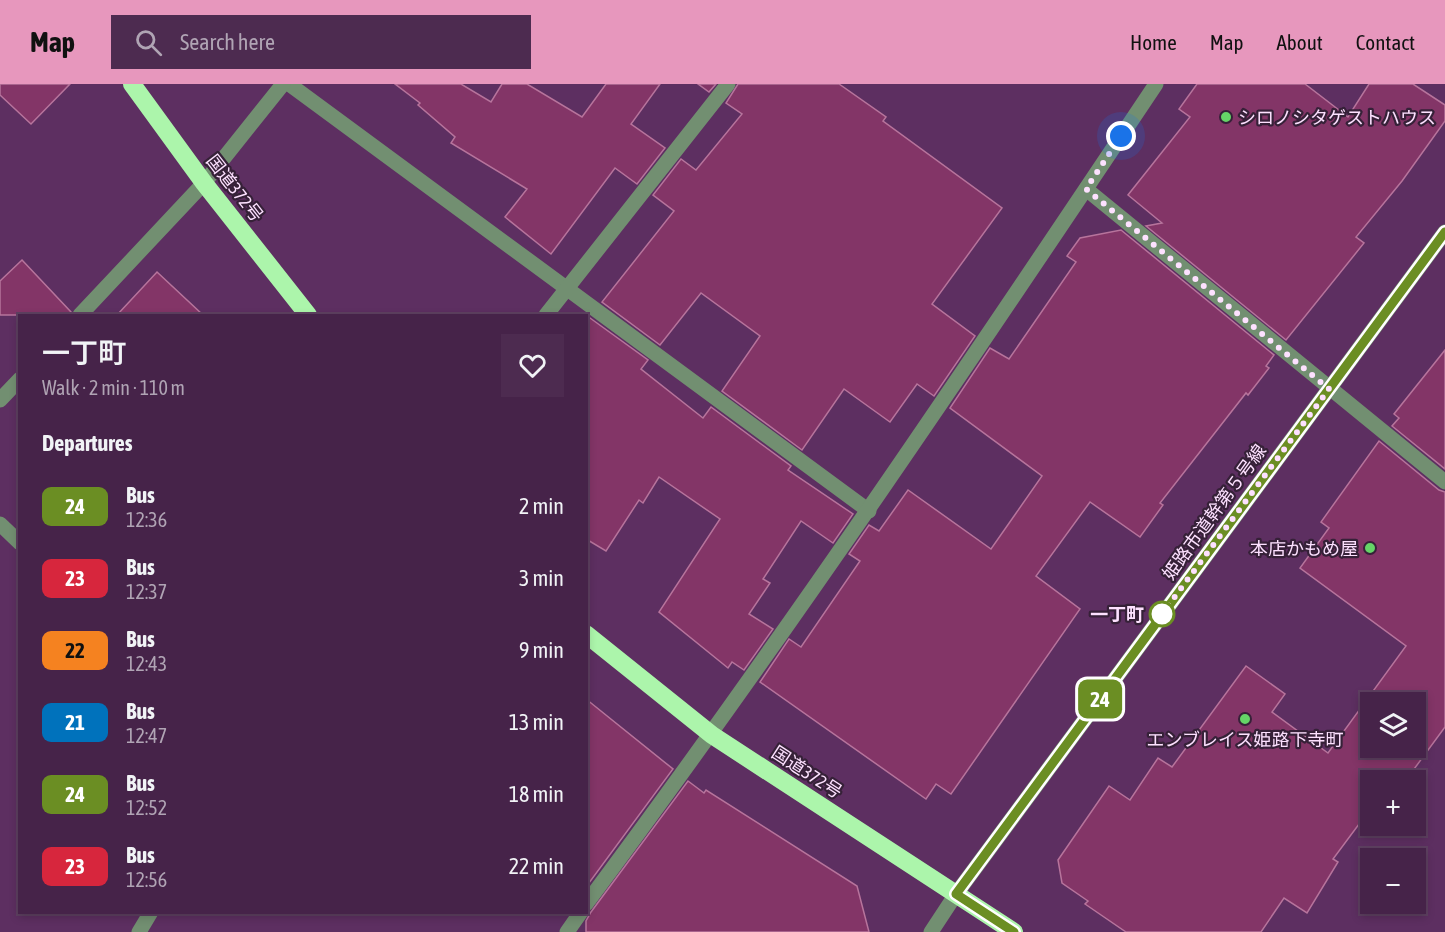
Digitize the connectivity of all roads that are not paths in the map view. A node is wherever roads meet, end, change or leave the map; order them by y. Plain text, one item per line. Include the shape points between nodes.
1 (132, 84) edge
2 (283, 84) edge
3 (289, 84) edge
4 (728, 84) edge
5 (1156, 84) edge
6 (204, 183) junction
7 (1086, 189) junction
8 (1445, 232) edge
9 (566, 289) junction
10 (81, 314) edge
11 (307, 314) edge
12 (547, 314) edge
13 (18, 381) edge
14 (1329, 389) junction
15 (0, 400) edge
16 (1445, 482) edge
17 (869, 511) junction
18 (0, 525) edge
19 (18, 541) edge
20 (588, 636) edge
21 (712, 735) junction
22 (956, 894) junction
23 (588, 901) edge
24 (150, 914) edge
25 (574, 914) edge
26 (139, 932) edge
27 (567, 932) edge
28 (931, 932) edge
29 (1014, 932) edge

1 - 6 highway, 国道372号
2 - 6 street
3 - 9 street
4 - 9 street
5 - 7 street
6 - 10 street
6 - 11 highway, 国道372号
7 - 14 street
7 - 17 street
8 - 14 street, 姫路市道幹第５号線
9 - 12 street
9 - 17 street
13 - 15 street
14 - 16 street
14 - 22 street, 姫路市道幹第５号線
17 - 21 street
18 - 19 street
20 - 21 highway, 国道372号
21 - 22 highway, 国道372号
21 - 23 street
22 - 28 street, 姫路市道幹第５号線
22 - 29 highway, 国道372号
24 - 26 street
25 - 27 street

